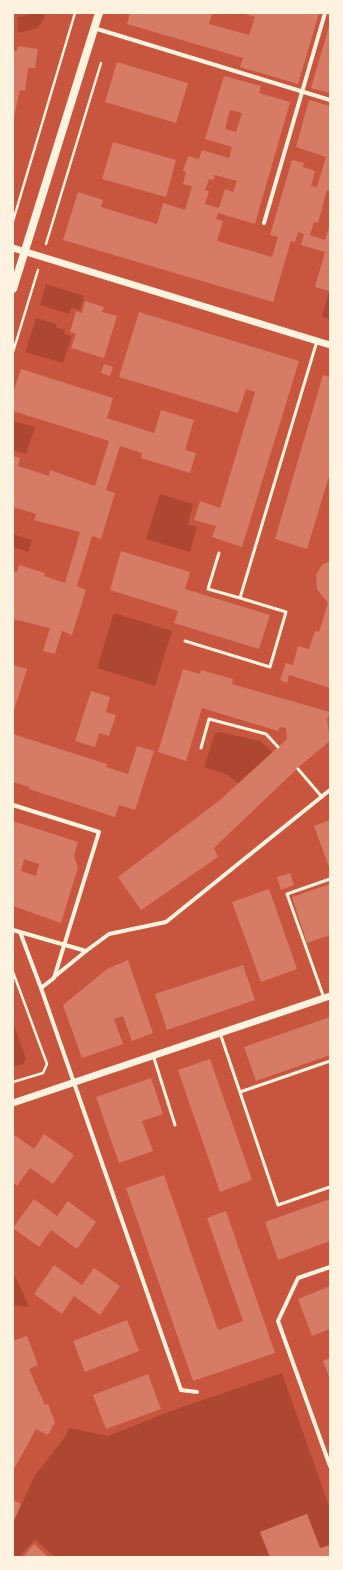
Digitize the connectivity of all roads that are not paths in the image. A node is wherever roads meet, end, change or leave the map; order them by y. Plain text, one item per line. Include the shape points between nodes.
1 (99, 13) edge
2 (325, 13) edge
3 (94, 28) junction
4 (302, 91) junction
5 (330, 100) edge
6 (264, 223) dead end
7 (13, 248) edge
8 (25, 250) junction
9 (13, 289) edge
10 (317, 341) junction
11 (330, 345) edge
12 (219, 553) dead end
13 (240, 598) junction
14 (185, 641) dead end
15 (278, 747) dead end
16 (201, 748) dead end
17 (298, 769) dead end
18 (330, 790) edge
19 (322, 797) junction
20 (13, 805) edge
21 (330, 879) edge
22 (13, 930) edge
23 (20, 932) junction
24 (63, 945) junction
25 (86, 952) junction
26 (54, 978) junction
27 (41, 988) junction
28 (327, 997) edge
29 (220, 1033) junction
30 (153, 1055) junction
31 (330, 1061) edge
32 (73, 1082) junction
33 (240, 1092) junction
34 (13, 1103) edge
35 (175, 1125) dead end
36 (330, 1187) edge
37 (330, 1266) edge
38 (197, 1392) dead end
39 (330, 1466) edge

1 - 3 main road
2 - 4 street
3 - 4 street
3 - 8 main road
4 - 5 street
4 - 6 street
7 - 8 street
8 - 9 main road
8 - 10 street
10 - 11 street
10 - 13 lane
12 - 13 lane via 208,589
13 - 14 lane via 286,612 270,667
15 - 16 lane via 266,734 209,719
17 - 19 lane
18 - 19 street
19 - 25 street via 166,922 109,934
20 - 24 street via 99,832
21 - 28 lane via 287,894
22 - 23 street
23 - 24 street
23 - 27 street
24 - 25 street
24 - 26 street
25 - 26 street
26 - 27 street
27 - 32 street
28 - 29 street
29 - 30 street
29 - 33 lane
30 - 32 street
30 - 35 lane
31 - 33 lane
32 - 34 street
32 - 38 street via 181,1390
33 - 36 lane via 278,1205
37 - 39 street via 298,1278 278,1321

